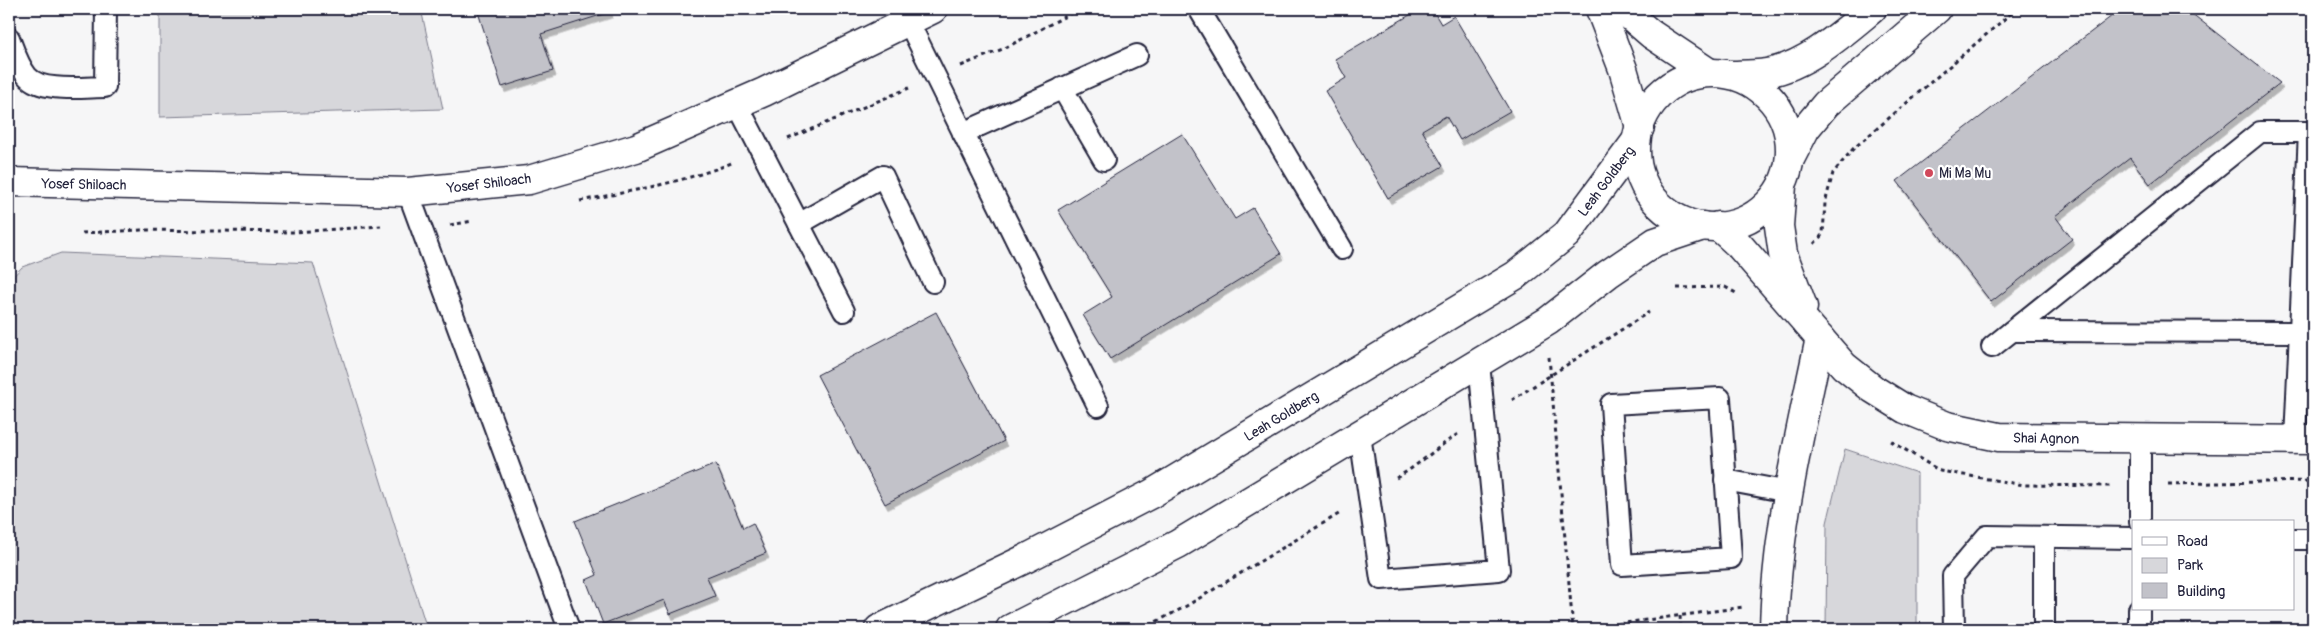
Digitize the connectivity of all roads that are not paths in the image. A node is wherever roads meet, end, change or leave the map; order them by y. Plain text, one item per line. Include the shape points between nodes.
1 (106, 9) edge
2 (933, 9) edge
3 (1200, 9) edge
4 (1600, 9) edge
5 (1622, 9) edge
6 (1872, 9) edge
7 (1937, 9) edge
8 (908, 21) junction
9 (9, 38) edge
10 (1137, 55) dead end
11 (1708, 72) junction
12 (1735, 75) junction
13 (1062, 88) junction
14 (737, 104) junction
15 (962, 133) junction
16 (1638, 134) junction
17 (1790, 159) junction
18 (1104, 160) dead end
19 (9, 182) edge
20 (1782, 186) junction
21 (408, 192) junction
22 (799, 224) junction
23 (1710, 226) junction
24 (1342, 249) dead end
25 (933, 282) dead end
26 (844, 311) dead end
27 (2012, 330) junction
28 (2306, 332) edge
29 (1816, 335) junction
30 (1992, 347) dead end
31 (1479, 363) junction
32 (1098, 406) dead end
33 (1360, 434) junction
34 (2140, 439) junction
35 (2304, 440) edge
36 (1726, 480) junction
37 (1789, 492) junction
38 (2140, 520) edge
39 (2044, 537) junction
40 (2132, 538) edge
41 (2294, 539) edge
42 (2313, 539) edge
43 (2139, 610) edge
44 (1775, 616) edge
45 (568, 629) edge
46 (879, 629) edge
47 (1010, 629) edge
48 (1954, 629) edge
49 (2044, 629) edge
50 (2139, 629) edge

1 - 9 lane via 105,87 47,87 28,78 17,62
2 - 8 street, Yosef Shiloach
3 - 24 lane
4 - 16 street via 1623,69
5 - 11 street via 1651,34
6 - 12 street via 1837,38 1798,62 1768,73
7 - 17 street via 1826,104 1806,128
8 - 14 street, Yosef Shiloach
8 - 15 lane
10 - 13 lane
11 - 12 street
11 - 16 street via 1682,79 1659,93 1643,115
12 - 17 street via 1759,88 1778,108 1788,133
13 - 15 lane
13 - 18 lane
14 - 21 street, Yosef Shiloach via 636,148 529,180
14 - 22 lane
15 - 32 lane
16 - 23 street via 1638,168 1656,202 1677,218
16 - 46 street, Leah Goldberg via 1567,234 1516,275 1151,494 1028,558
17 - 20 street
19 - 21 street, Yosef Shiloach
20 - 23 street via 1766,207 1743,221 1730,226
20 - 29 street, Shai Agnon via 1779,226 1782,254
21 - 45 lane
22 - 25 lane via 883,176
22 - 26 lane
23 - 29 street, Shai Agnon via 1739,245
23 - 31 street via 1655,242 1548,321
27 - 28 lane
27 - 28 lane via 2260,132 2309,132
27 - 30 lane
28 - 35 lane
29 - 34 street, Shai Agnon via 1844,366 1873,389 1906,409 1946,426 1999,438
29 - 37 street
31 - 33 street
31 - 33 lane via 1499,570 1381,579
33 - 47 street via 1178,544
34 - 35 street, Shai Agnon
34 - 38 lane
36 - 36 lane via 1720,398 1611,404 1622,566 1731,558
36 - 37 lane
37 - 44 street
39 - 40 lane
39 - 48 lane via 1987,536 1953,576
39 - 49 lane
41 - 42 lane
43 - 50 lane

